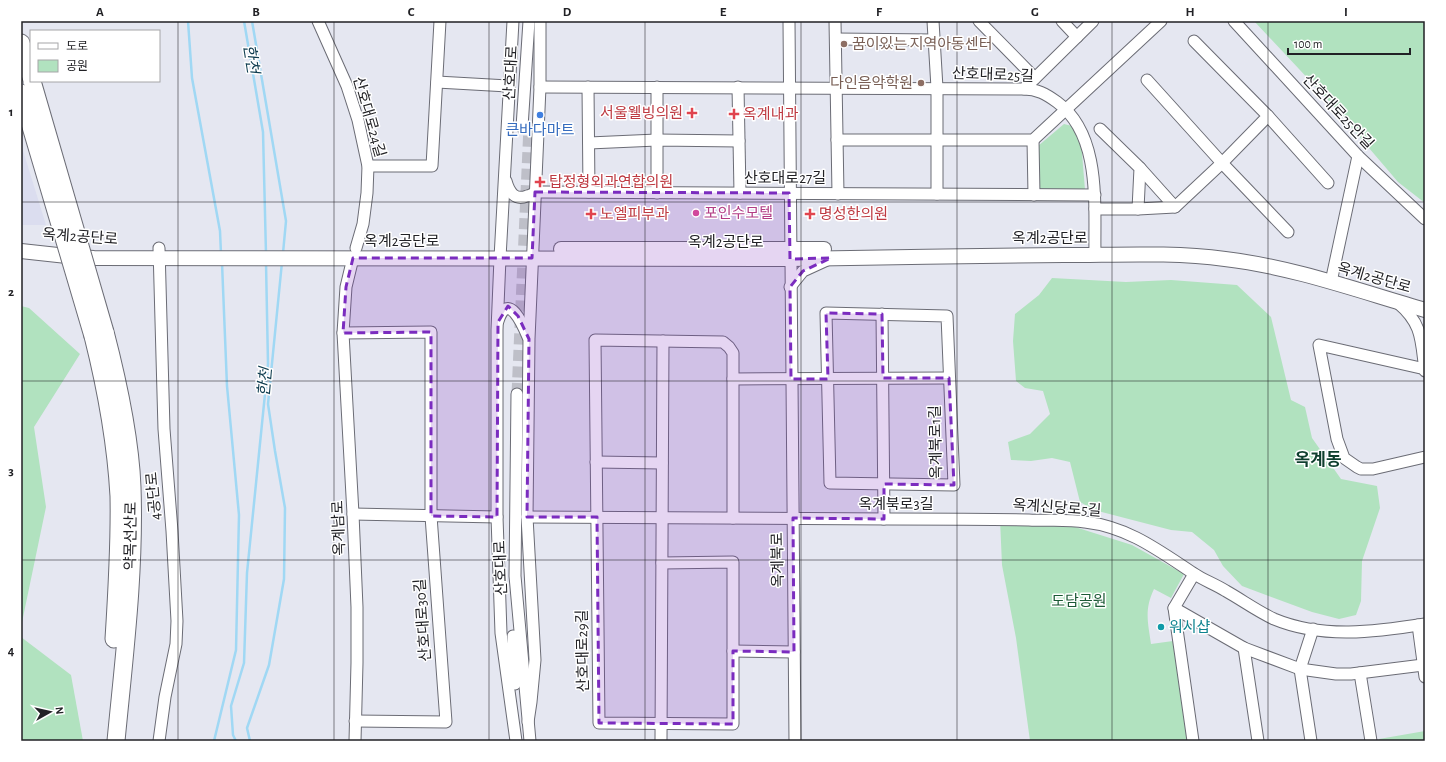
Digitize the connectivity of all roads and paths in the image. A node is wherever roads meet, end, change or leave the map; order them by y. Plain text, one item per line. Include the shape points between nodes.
1 (318, 21) edge
2 (440, 21) edge
3 (513, 21) edge
4 (529, 21) edge
5 (535, 21) edge
6 (540, 21) edge
7 (788, 21) edge
8 (835, 21) edge
9 (933, 21) edge
10 (979, 21) edge
11 (1062, 21) edge
12 (1093, 21) edge
13 (1161, 21) edge
14 (1234, 21) edge
15 (1077, 37) junction
16 (836, 39) junction
17 (934, 40) junction
18 (1194, 41) dead end
19 (21, 43) edge
20 (30, 74) edge
21 (1035, 78) junction
22 (1147, 80) dead end
23 (32, 82) edge
24 (437, 82) junction
25 (508, 86) junction
26 (540, 87) junction
27 (588, 87) junction
28 (657, 87) junction
29 (738, 87) junction
30 (789, 88) junction
31 (836, 88) junction
32 (937, 88) junction
33 (1024, 89) junction
34 (21, 93) edge
35 (1067, 109) junction
36 (1268, 116) junction
37 (1100, 129) dead end
38 (937, 139) junction
39 (657, 140) junction
40 (837, 140) junction
41 (1033, 140) junction
42 (739, 141) junction
43 (588, 143) junction
44 (1358, 156) junction
45 (1222, 163) junction
46 (368, 166) junction
47 (1140, 168) junction
48 (505, 177) junction
49 (1328, 183) dead end
50 (535, 192) junction
51 (589, 192) junction
52 (657, 193) junction
53 (740, 193) junction
54 (789, 193) junction
55 (838, 194) junction
56 (937, 194) junction
57 (1034, 195) junction
58 (1094, 195) junction
59 (1176, 206) junction
60 (1095, 209) junction
61 (1138, 209) junction
62 (1425, 219) edge
63 (1288, 232) dead end
64 (21, 243) edge
65 (21, 251) edge
66 (1095, 251) junction
67 (159, 252) junction
68 (355, 253) junction
69 (500, 253) junction
70 (533, 253) junction
71 (790, 254) junction
72 (831, 258) junction
73 (1332, 279) junction
74 (790, 287) junction
75 (1397, 302) junction
76 (1425, 302) edge
77 (1425, 310) edge
78 (882, 314) junction
79 (498, 322) junction
80 (1425, 322) edge
81 (344, 333) junction
82 (99, 334) junction
83 (1420, 334) junction
84 (529, 339) junction
85 (663, 341) junction
86 (1425, 370) edge
87 (828, 378) junction
88 (883, 378) junction
89 (949, 378) junction
90 (733, 379) junction
91 (791, 379) junction
92 (1425, 457) edge
93 (596, 462) junction
94 (662, 463) junction
95 (884, 484) junction
96 (353, 514) junction
97 (431, 516) junction
98 (497, 517) junction
99 (527, 517) junction
100 (597, 517) junction
101 (662, 517) junction
102 (733, 518) junction
103 (793, 518) junction
104 (884, 519) junction
105 (1000, 519) joint
106 (662, 563) junction
107 (1194, 574) junction
108 (1174, 608) junction
109 (1422, 624) edge
110 (1313, 630) junction
111 (1244, 648) junction
112 (733, 651) junction
113 (794, 652) junction
114 (1424, 666) junction
115 (1300, 668) junction
116 (1360, 673) junction
117 (1425, 677) edge
118 (355, 721) junction
119 (528, 722) junction
120 (661, 723) junction
121 (106, 741) edge
122 (116, 741) edge
123 (159, 741) edge
124 (355, 741) edge
125 (516, 741) edge
126 (520, 741) edge
127 (530, 741) edge
128 (661, 741) edge
129 (795, 741) edge
130 (1194, 741) edge
131 (1258, 741) edge
132 (1311, 741) edge
133 (1371, 741) edge

1 - 46 street, 산호대로24길 via 347,86 358,120
2 - 24 street
3 - 25 street
4 - 5 street, 산호대로 via 526,127
6 - 26 street
7 - 30 street, 옥계북로
8 - 16 street
9 - 17 street
10 - 21 street
11 - 15 street
12 - 15 street
13 - 35 street
14 - 44 street, 산호대로25안길
15 - 21 street
16 - 17 street
16 - 31 street
17 - 32 street
18 - 36 street
19 - 20 highway
21 - 33 street
22 - 45 street
23 - 82 highway, bridge
24 - 25 street
24 - 46 street via 432,166
25 - 48 street
26 - 27 street, 산호대로25길
26 - 50 street
27 - 28 street, 산호대로25길
27 - 43 street
28 - 29 street, 산호대로25길
28 - 39 street
29 - 30 street, 산호대로25길
29 - 42 street
30 - 31 street, 산호대로25길
30 - 54 street, 옥계북로
31 - 32 street, 산호대로25길
31 - 40 street
32 - 33 street, 산호대로25길
32 - 38 street, 산호대로25길
33 - 35 street, 산호대로25길 via 1043,92
34 - 82 highway, bridge
35 - 41 street
35 - 58 street, 산호대로25길 via 1085,139 1090,156
36 - 45 street
36 - 49 street
37 - 47 street
38 - 40 street
38 - 41 street
38 - 56 street, 산호대로25길
39 - 42 street
39 - 43 street
39 - 52 street
40 - 55 street
41 - 57 street
42 - 53 street
43 - 51 street
44 - 62 street, 산호대로25안길
44 - 73 street
45 - 59 street
45 - 63 street
46 - 68 street, 산호대로24길 via 363,224
47 - 59 street
47 - 61 street
48 - 50 street, 산호대로27길 via 511,193 517,198 527,197
48 - 69 street
50 - 51 street, 산호대로27길
50 - 70 street
51 - 52 street, 산호대로27길
52 - 53 street, 산호대로27길
53 - 54 street, 산호대로27길
54 - 55 street, 산호대로27길
54 - 71 street, 옥계북로
55 - 56 street, 산호대로27길
56 - 57 street, 산호대로27길
57 - 58 street, 산호대로27길
58 - 60 street, 산호대로25길
59 - 61 street
60 - 61 street
60 - 66 street, 산호대로25길
64 - 67 main road, 옥계2공단로 via 57,248
65 - 67 main road, 옥계2공단로 via 82,257
66 - 71 main road, 옥계2공단로
66 - 72 main road, 옥계2공단로
66 - 73 main road, 옥계2공단로 via 1190,249 1236,254 1294,264
67 - 68 main road, 옥계2공단로
67 - 123 street, 4공단로 via 164,429 177,621 176,644
68 - 69 main road, 옥계2공단로
68 - 81 street, 옥계남로 via 346,287
69 - 70 main road, 옥계2공단로
69 - 79 street
70 - 71 main road, 옥계2공단로
70 - 84 street
71 - 72 main road, 옥계2공단로
71 - 74 street, 옥계북로
72 - 74 street via 803,271
73 - 75 main road, 옥계2공단로
73 - 76 main road, 옥계2공단로
74 - 91 street, 옥계북로
75 - 77 main road, 옥계2공단로
75 - 83 street via 1407,310
78 - 87 street, 옥계북로1길 via 826,313
78 - 88 street
78 - 89 street, 옥계북로1길 via 947,316
79 - 84 street via 504,310 513,310
79 - 98 street
80 - 83 street
81 - 96 street, 옥계남로
81 - 97 street, 산호대로30길 via 431,332
82 - 121 highway, 약목선산로 via 119,496 116,600
82 - 122 highway, 약목선산로 via 114,364 132,486 131,574
83 - 86 street
84 - 99 street
85 - 90 street, 산호대로29길 via 723,342 733,353
85 - 93 street, 산호대로29길 via 594,340
85 - 94 street
86 - 92 street via 1319,345 1337,439 1344,458 1361,469 1373,469
87 - 88 street
87 - 91 street
87 - 95 street, 옥계북로1길 via 830,483
88 - 89 street
88 - 95 street
89 - 95 street, 옥계북로1길 via 954,485
90 - 91 street
90 - 102 street, 산호대로29길
91 - 103 street, 옥계북로
93 - 94 street
93 - 100 street, 산호대로29길
94 - 101 street
95 - 104 street
96 - 97 street
96 - 118 street, 옥계남로 via 357,663
97 - 98 street
97 - 118 street, 산호대로30길 via 446,722
98 - 125 street via 501,632
99 - 100 street
99 - 119 street via 535,660
100 - 101 street
100 - 120 street, 산호대로29길 via 599,723
101 - 102 street
101 - 106 street
102 - 103 street
103 - 104 street, 옥계북로3길
103 - 113 street, 옥계북로
104 - 105 street, 옥계북로3길
105 - 107 street, 옥계신당로5길 via 1083,521 1111,527 1154,546
106 - 112 street, 산호대로29길 via 733,562
106 - 120 street
107 - 108 street
107 - 110 street, 옥계신당로5길 via 1274,618
108 - 111 street
108 - 130 street
109 - 110 street, 옥계신당로5길 via 1350,633
109 - 114 street, 옥계신당로5길
110 - 115 street
111 - 115 street
111 - 131 street
112 - 113 street
112 - 120 street, 산호대로29길 via 733,724
113 - 129 street, 옥계북로
114 - 116 street
114 - 117 street, 옥계신당로5길
115 - 116 street via 1336,674
115 - 132 street
116 - 133 street
118 - 124 street, 옥계남로
119 - 126 street, 산호대로 via 515,576 514,395 509,462 511,587
119 - 127 street, 산호대로
120 - 128 street

